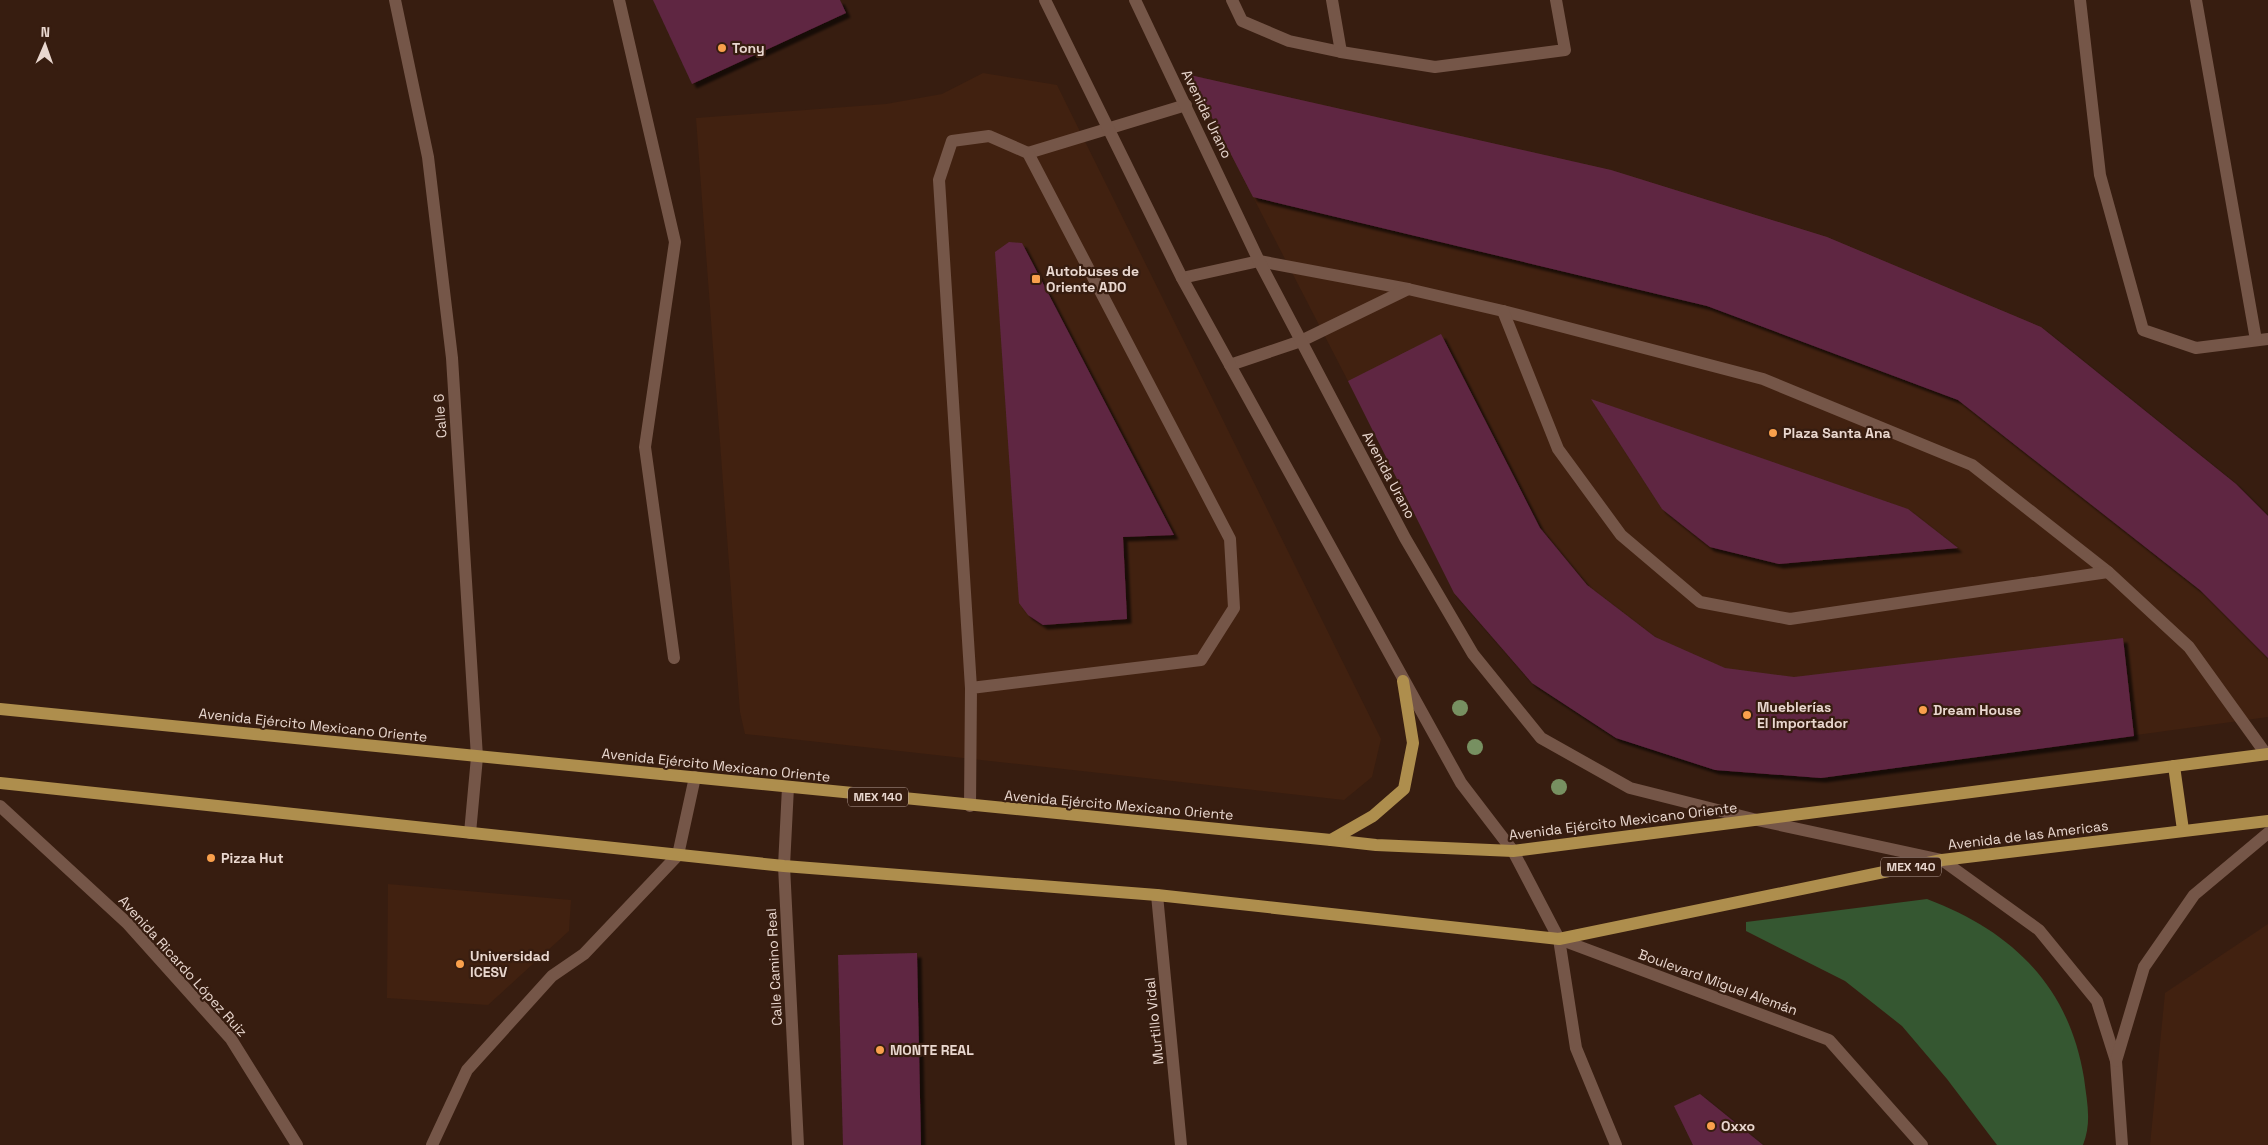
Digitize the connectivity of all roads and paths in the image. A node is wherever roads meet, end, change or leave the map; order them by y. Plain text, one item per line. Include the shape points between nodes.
1 (395, 0) edge
2 (619, 0) edge
3 (1045, 0) edge
4 (1135, 0) edge
5 (1232, 0) edge
6 (1332, 0) edge
7 (1556, 0) edge
8 (2080, 0) edge
9 (2196, 0) edge
10 (1341, 52) junction
11 (1186, 105) junction
12 (1108, 129) junction
13 (1028, 153) junction
14 (1259, 261) junction
15 (1182, 278) junction
16 (1408, 289) junction
17 (1503, 311) junction
18 (2262, 339) edge
19 (1301, 342) junction
20 (1230, 365) junction
21 (2108, 572) junction
22 (674, 658) dead end
23 (1403, 681) junction
24 (971, 688) junction
25 (0, 709) edge
26 (2267, 754) edge
27 (476, 757) junction
28 (2174, 766) junction
29 (695, 777) junction
30 (0, 783) edge
31 (788, 787) junction
32 (0, 806) edge
33 (970, 806) junction
34 (1756, 820) junction
35 (2268, 821) edge
36 (2183, 830) junction
37 (470, 833) junction
38 (2268, 833) edge
39 (1331, 840) junction
40 (1513, 851) junction
41 (678, 855) junction
42 (1942, 860) junction
43 (784, 866) junction
44 (1157, 894) junction
45 (1559, 939) junction
46 (2116, 1061) junction
47 (297, 1145) edge
48 (432, 1145) edge
49 (798, 1145) edge
50 (1181, 1145) edge
51 (1616, 1145) edge
52 (1922, 1145) edge
53 (2122, 1145) edge

1 - 27 main road, Calle 6 via 428,156 452,358
2 - 22 main road via 675,242 645,447
3 - 12 main road
4 - 11 main road, Avenida Urano
5 - 10 main road via 1242,21 1289,41
6 - 10 main road
7 - 10 main road via 1564,50 1435,67
8 - 18 main road via 2100,175 2143,330 2196,348
9 - 18 main road
11 - 12 main road
11 - 14 main road, Avenida Urano
12 - 13 main road
12 - 15 main road
13 - 24 main road via 989,136 952,141 939,180
13 - 24 main road via 1230,538 1234,608 1201,660
14 - 15 main road
14 - 16 main road
14 - 19 main road, Avenida Urano
15 - 20 main road
16 - 17 main road
16 - 19 main road
17 - 21 main road via 1763,379 1972,465
17 - 21 main road via 1558,448 1621,534 1700,602 1790,619
19 - 20 main road
19 - 34 main road, Avenida Urano via 1405,538 1473,654 1540,738 1630,788
20 - 23 main road
21 - 26 main road via 2189,647
23 - 39 main road via 1413,743 1404,789 1373,816
23 - 40 main road via 1461,783
24 - 33 main road
25 - 27 main road, Avenida Ejército Mexicano Oriente / MEX 140
26 - 28 main road, MEX 140
27 - 29 main road, Avenida Ejército Mexicano Oriente / MEX 140
27 - 37 main road, Calle 6
28 - 34 main road, MEX 140
28 - 36 main road
29 - 31 main road, Avenida Ejército Mexicano Oriente / MEX 140
29 - 41 main road
30 - 37 main road, MEX 140
31 - 33 main road, Avenida Ejército Mexicano Oriente / MEX 140
31 - 43 main road, Calle Camino Real
32 - 47 main road, Avenida Ricardo López Ruiz via 128,923 231,1039
33 - 39 main road, Avenida Ejército Mexicano Oriente / MEX 140
34 - 40 main road, Avenida Ejército Mexicano Oriente / MEX 140
34 - 42 main road
35 - 36 main road, Avenida de las Americas / MEX 140
36 - 42 main road, Avenida de las Americas / MEX 140
37 - 41 main road, MEX 140
38 - 46 main road via 2194,895 2144,967
39 - 40 main road, Avenida Ejército Mexicano Oriente / MEX 140
40 - 45 main road
41 - 43 main road, MEX 140
41 - 48 main road via 584,954 552,976 468,1070
42 - 45 main road, Avenida de las Americas / MEX 140
42 - 46 main road via 2039,930 2097,1001
43 - 44 main road, MEX 140
43 - 49 main road, Calle Camino Real
44 - 45 main road, MEX 140
44 - 50 main road, Murtillo Vidal
45 - 51 main road via 1576,1048
45 - 52 main road, Boulevard Miguel Alemán via 1829,1040
46 - 53 main road

